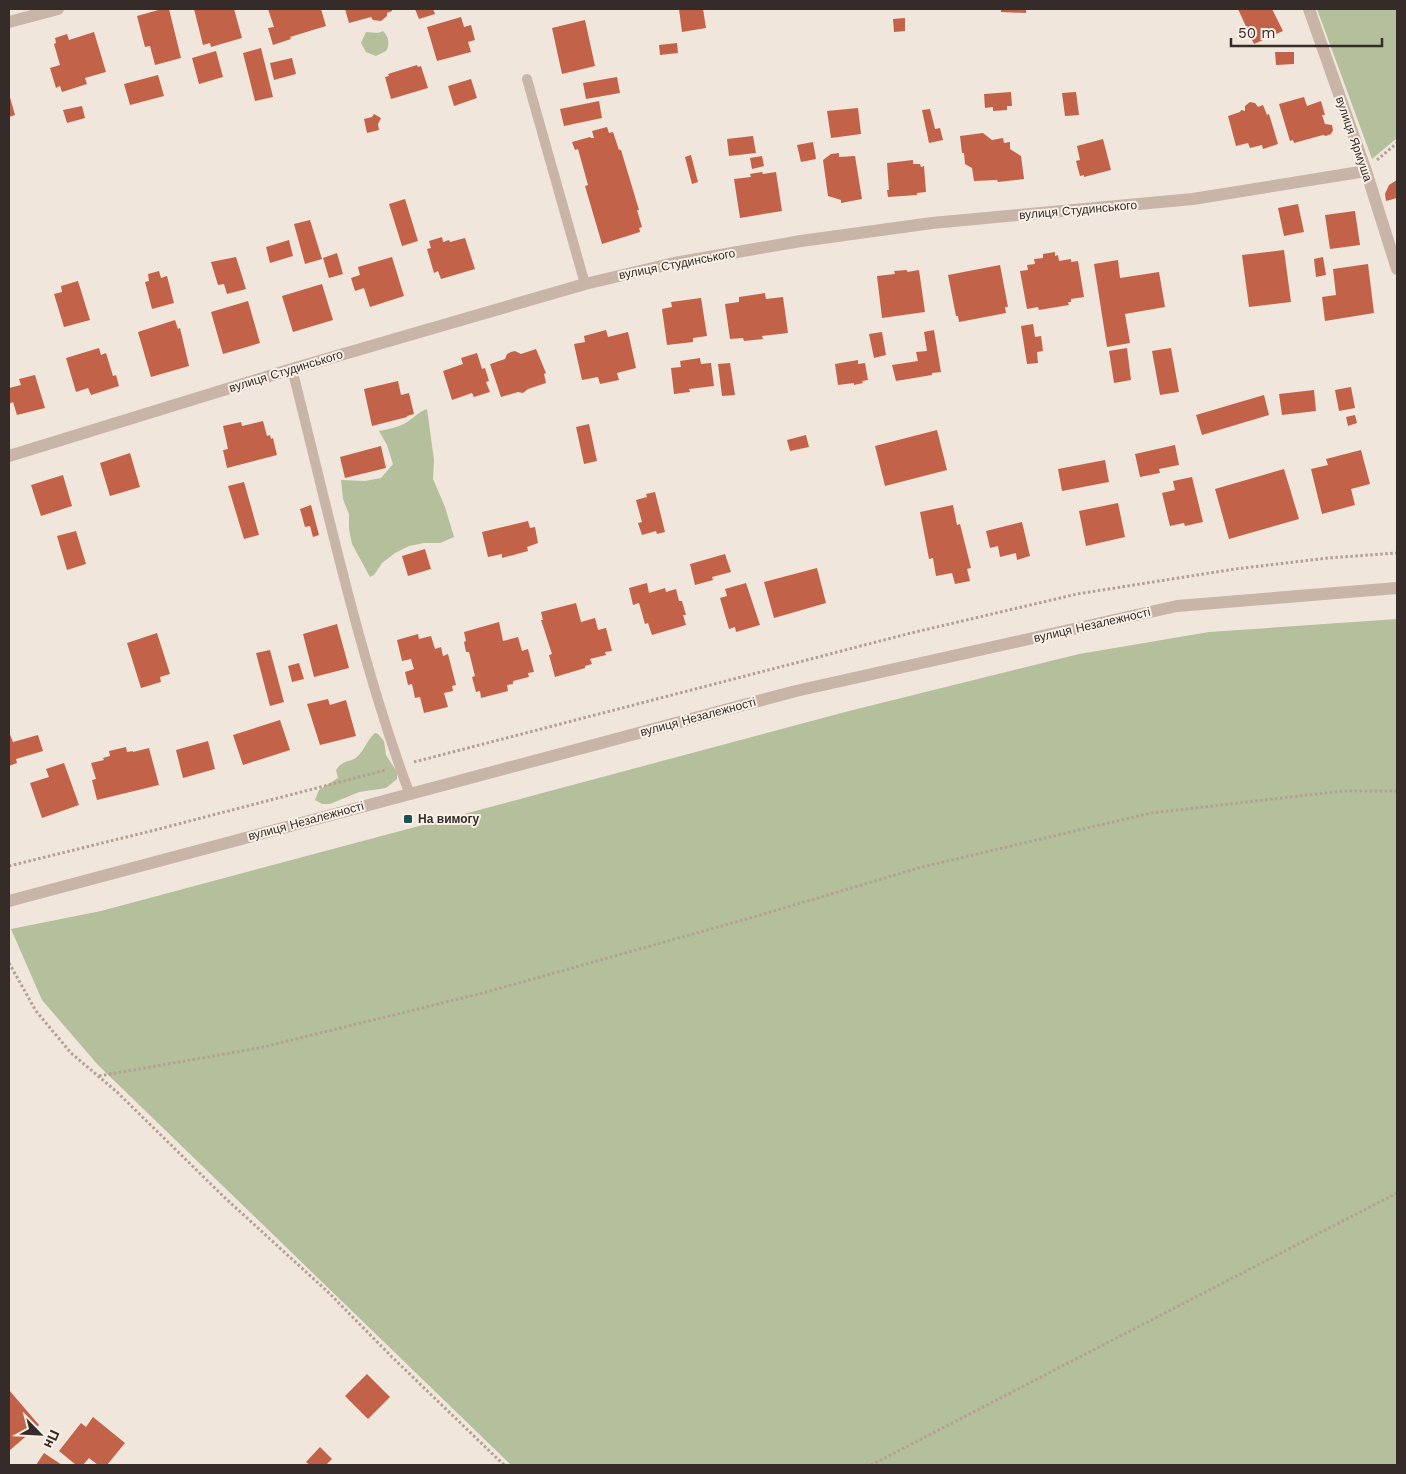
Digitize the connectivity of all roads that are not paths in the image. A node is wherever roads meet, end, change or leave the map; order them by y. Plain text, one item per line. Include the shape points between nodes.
1 (58, 9) edge
2 (1308, 9) edge
3 (9, 22) edge
4 (527, 79) dead end
5 (1366, 171) junction
6 (1397, 269) edge
7 (585, 284) junction
8 (292, 369) junction
9 (9, 456) edge
10 (1397, 588) edge
11 (410, 795) junction
12 (9, 901) edge

1 - 3 street
2 - 5 street, вулиця Ярмуша
4 - 7 lane
5 - 6 street, вулиця Ярмуша
5 - 7 street, вулиця Студинського via 1193,199 932,223 801,241 674,263
7 - 8 street, вулиця Студинського
8 - 9 street, вулиця Студинського
8 - 11 lane via 360,636
10 - 11 street, вулиця Незалежності via 1177,606 796,691
11 - 12 street, вулиця Незалежності

